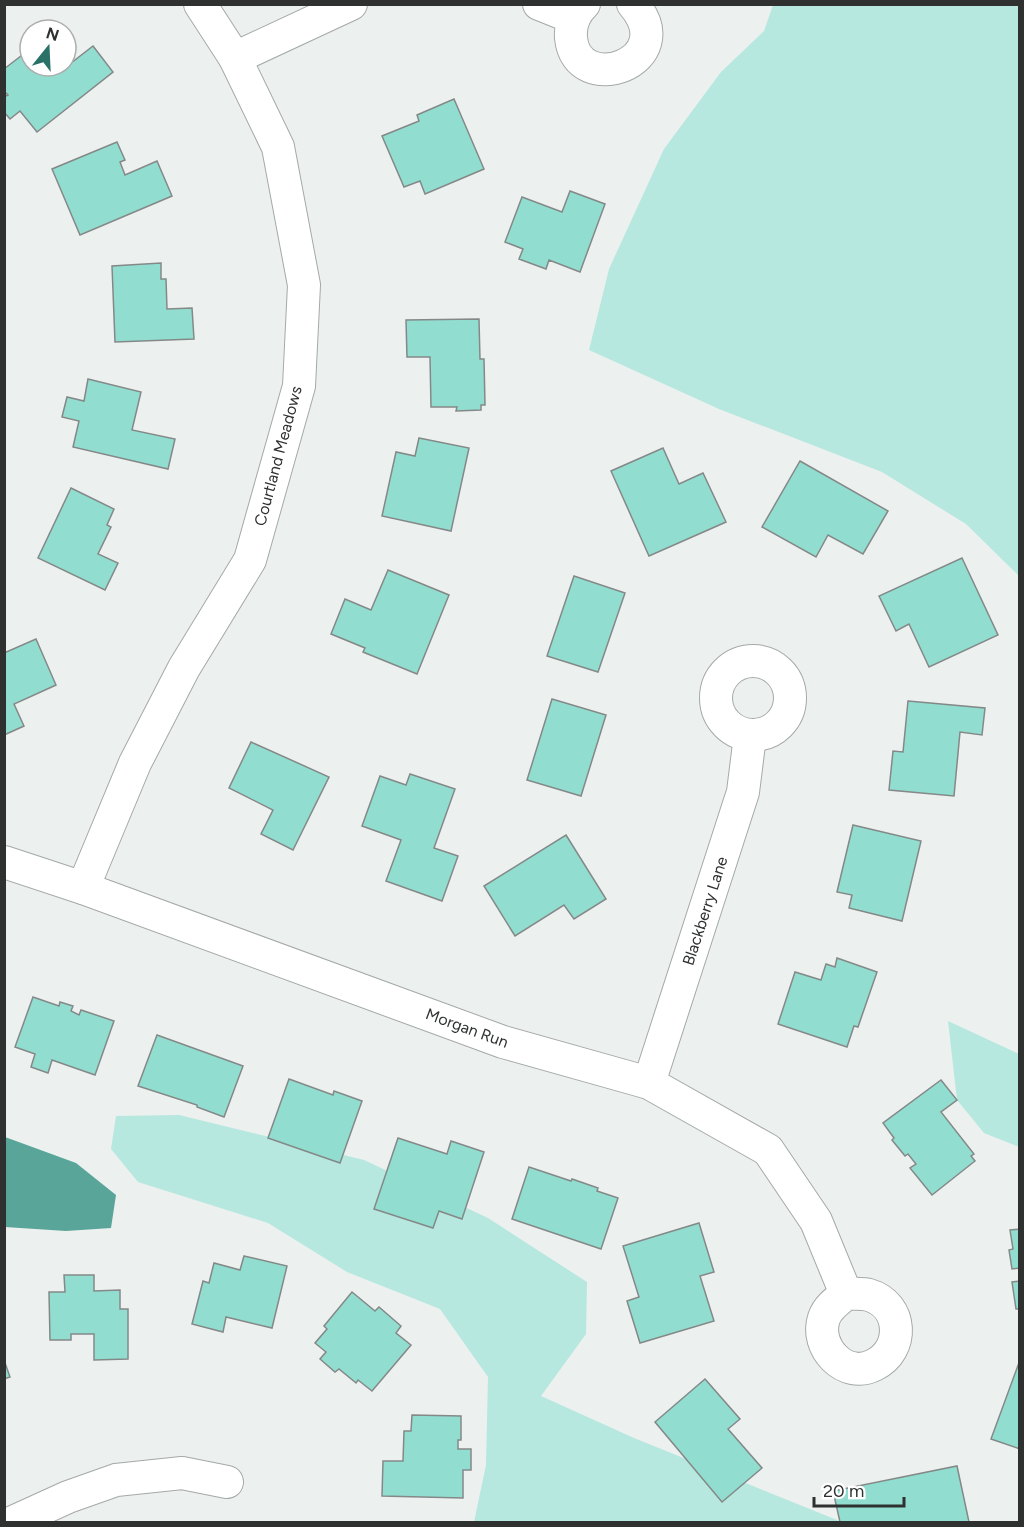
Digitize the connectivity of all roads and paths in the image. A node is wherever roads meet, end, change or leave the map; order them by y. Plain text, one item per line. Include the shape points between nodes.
1 (200, 4) edge
2 (351, 4) edge
3 (539, 4) edge
4 (633, 4) edge
5 (579, 11) edge
6 (234, 58) junction
7 (750, 736) dead end
8 (4, 861) edge
9 (83, 888) junction
10 (649, 1083) junction
11 (846, 1294) dead end
12 (228, 1482) dead end
13 (13, 1522) edge

1 - 6 street, Courtland Meadows
2 - 6 street
3 - 5 street
4 - 5 street via 645,24 643,48 625,67 612,70 587,64 578,55 571,30
6 - 9 street, Courtland Meadows via 278,147 304,285 299,386 250,560 184,668 135,763
7 - 10 street, Blackberry Lane via 743,792
8 - 9 street, Morgan Run
9 - 10 street, Morgan Run via 503,1042
10 - 11 street, Morgan Run via 768,1150 816,1221
12 - 13 street via 182,1473 116,1480

